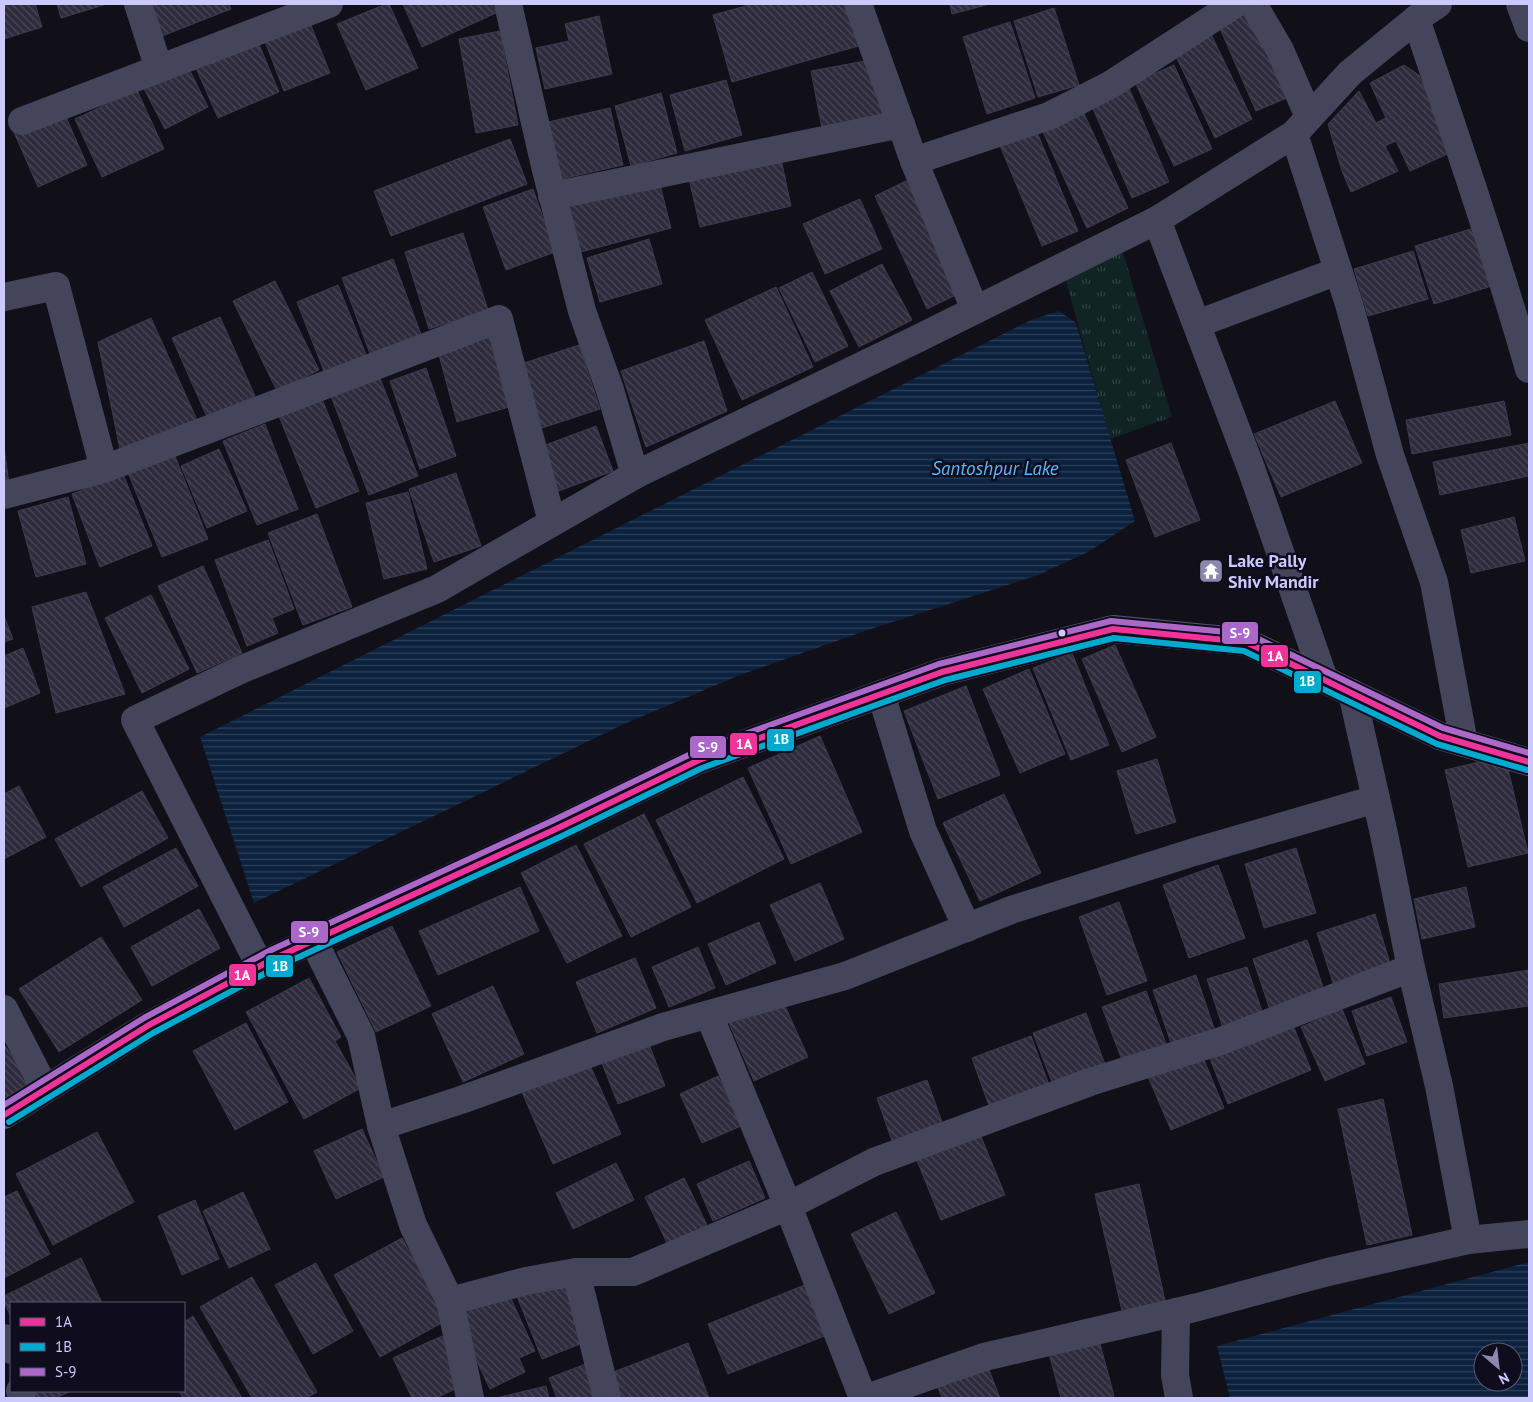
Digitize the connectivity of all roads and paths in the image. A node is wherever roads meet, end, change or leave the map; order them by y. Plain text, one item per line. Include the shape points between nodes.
1 (138, 4) edge
2 (330, 4) edge
3 (508, 4) edge
4 (858, 4) edge
5 (1235, 4) edge
6 (1253, 4) edge
7 (1520, 4) edge
8 (1427, 11) edge
9 (1529, 28) edge
10 (159, 69) junction
11 (22, 121) dead end
12 (901, 124) junction
13 (1301, 126) junction
14 (914, 161) junction
15 (552, 196) junction
16 (1157, 220) junction
17 (1338, 271) junction
18 (4, 297) edge
19 (975, 310) junction
20 (1197, 324) junction
21 (1529, 369) edge
22 (104, 470) junction
23 (635, 475) junction
24 (4, 495) edge
25 (552, 522) junction
26 (1324, 680) junction
27 (1352, 693) junction
28 (881, 694) junction
29 (1464, 743) junction
30 (1529, 762) edge
31 (1376, 799) junction
32 (967, 928) junction
33 (313, 940) junction
34 (260, 966) junction
35 (1411, 968) junction
36 (4, 1009) edge
37 (709, 1015) junction
38 (45, 1089) junction
39 (4, 1115) edge
40 (381, 1126) junction
41 (788, 1206) junction
42 (1529, 1234) edge
43 (1468, 1240) junction
44 (576, 1272) junction
45 (450, 1301) junction
46 (1176, 1312) junction
47 (470, 1398) edge
48 (607, 1398) edge
49 (863, 1398) edge
50 (866, 1398) edge
51 (1179, 1398) edge

1 - 10 street
2 - 10 street
3 - 15 street
4 - 12 street
5 - 14 street via 1110,85 1050,116
6 - 13 street via 1280,50
7 - 9 street
8 - 13 street via 1350,73
8 - 21 street via 1468,173
10 - 11 street
12 - 14 street
12 - 15 street
13 - 16 street
13 - 17 street
14 - 19 street
15 - 23 street via 582,311
16 - 19 street
16 - 20 street
17 - 20 street
17 - 29 street via 1390,455 1434,582
18 - 22 street via 56,286
19 - 23 street
20 - 26 street
22 - 24 street
22 - 25 street via 500,319
23 - 25 street
25 - 34 street via 437,589 240,670 135,720
26 - 27 main road
26 - 28 main road via 1246,642 1113,629 942,672
27 - 29 main road via 1440,736
27 - 31 street
28 - 32 street via 923,831
28 - 33 main road via 699,760
29 - 30 main road
31 - 32 street via 1194,852 1020,907
31 - 35 street
32 - 37 street via 845,976
33 - 34 main road
33 - 40 street via 361,1036
34 - 38 main road via 149,1025
35 - 41 street via 1221,1041 1090,1082 874,1162
35 - 43 street via 1439,1086
36 - 38 street
37 - 40 street via 663,1027
37 - 41 street
38 - 39 main road
40 - 45 street via 413,1225
41 - 44 street via 633,1272
41 - 49 street
42 - 43 street
43 - 46 street
44 - 45 street
44 - 48 street
45 - 47 street
46 - 50 street via 984,1358
46 - 51 street via 1175,1375

